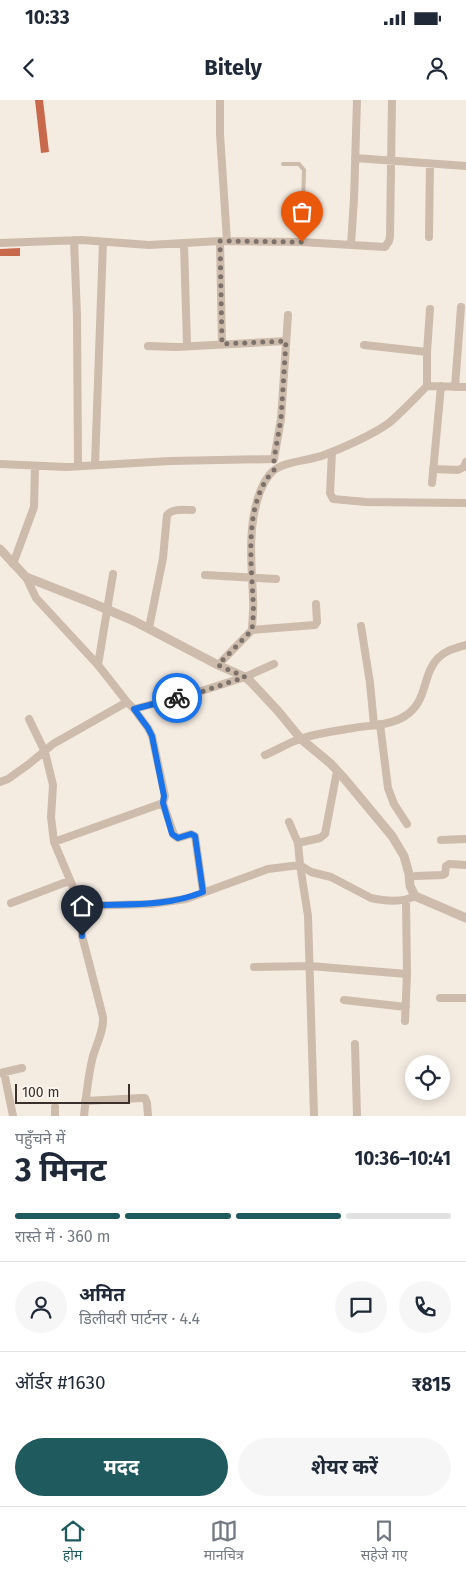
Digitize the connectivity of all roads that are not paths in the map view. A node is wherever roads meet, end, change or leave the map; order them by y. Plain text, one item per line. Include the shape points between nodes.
1 (220, 100) edge
2 (357, 100) edge
3 (392, 100) edge
4 (356, 158) junction
5 (391, 160) junction
6 (283, 164) dead end
7 (430, 164) junction
8 (466, 166) edge
9 (429, 237) dead end
10 (74, 240) junction
11 (224, 241) junction
12 (103, 242) junction
13 (302, 242) junction
14 (0, 243) edge
15 (184, 243) junction
16 (351, 245) junction
17 (461, 307) dead end
18 (430, 308) dead end
19 (288, 315) dead end
20 (286, 341) junction
21 (222, 344) junction
22 (364, 345) dead end
23 (148, 346) dead end
24 (187, 346) junction
25 (428, 352) junction
26 (427, 386) junction
27 (441, 386) junction
28 (455, 386) junction
29 (466, 387) edge
30 (332, 452) junction
31 (274, 459) junction
32 (466, 462) edge
33 (0, 464) edge
34 (95, 465) junction
35 (35, 466) junction
36 (78, 466) junction
37 (433, 469) junction
38 (274, 470) junction
39 (432, 483) dead end
40 (466, 503) edge
41 (192, 510) dead end
42 (0, 549) edge
43 (13, 564) junction
44 (113, 574) dead end
45 (204, 575) dead end
46 (26, 577) junction
47 (251, 577) junction
48 (276, 579) dead end
49 (316, 604) dead end
50 (108, 609) junction
51 (361, 626) dead end
52 (149, 628) junction
53 (252, 630) junction
54 (466, 645) edge
55 (274, 664) dead end
56 (98, 665) junction
57 (218, 665) junction
58 (245, 677) junction
59 (127, 702) junction
60 (134, 709) junction
61 (29, 719) dead end
62 (377, 725) junction
63 (301, 739) junction
64 (45, 752) junction
65 (265, 755) dead end
66 (337, 771) junction
67 (0, 782) edge
68 (163, 803) junction
69 (290, 822) dead end
70 (407, 824) dead end
71 (466, 839) edge
72 (441, 840) dead end
73 (54, 842) junction
74 (298, 843) junction
75 (300, 865) junction
76 (466, 865) edge
77 (416, 876) dead end
78 (69, 881) junction
79 (203, 892) junction
80 (415, 896) junction
81 (406, 901) junction
82 (10, 903) dead end
83 (81, 906) junction
84 (466, 918) edge
85 (254, 966) dead end
86 (310, 966) junction
87 (407, 974) junction
88 (440, 998) dead end
89 (466, 998) edge
90 (344, 1000) dead end
91 (406, 1006) junction
92 (405, 1021) dead end
93 (355, 1044) dead end
94 (22, 1068) dead end
95 (2, 1072) edge
96 (85, 1102) junction
97 (55, 1106) dead end
98 (14, 1116) edge
99 (55, 1116) edge
100 (84, 1116) edge
101 (148, 1116) edge
102 (314, 1116) edge
103 (357, 1116) edge

1 - 11 street
2 - 4 street
3 - 5 street
4 - 5 street
4 - 16 street
5 - 7 street
5 - 16 street via 388,244 382,248
6 - 13 lane via 299,164 304,170
7 - 8 street
7 - 9 street
10 - 12 street
10 - 14 street
10 - 36 street
11 - 13 street
11 - 15 street
11 - 21 street
12 - 15 street
12 - 34 street
13 - 16 street
15 - 24 street
17 - 28 street
18 - 25 street
19 - 20 street
20 - 21 street
20 - 31 street via 281,419
21 - 24 street
22 - 25 street
23 - 24 street
25 - 26 street
26 - 27 street
26 - 30 street via 389,423
27 - 28 street
27 - 37 street
28 - 29 street
30 - 38 street
30 - 40 street via 330,493 333,499
31 - 34 street
31 - 38 street
32 - 37 street via 458,470
33 - 35 street
34 - 36 street
35 - 36 street
35 - 43 street via 34,508
37 - 39 street
38 - 47 street via 262,488 256,506
41 - 52 street via 174,510 167,515 164,558
42 - 43 street
43 - 46 street
44 - 50 street
45 - 47 street
46 - 50 street
46 - 56 street via 36,598
47 - 48 street
47 - 53 street via 254,601
49 - 53 street via 315,625
50 - 52 street
50 - 56 street
51 - 62 street
52 - 57 street
53 - 57 street
54 - 62 street via 445,652 433,664 414,710 395,722
55 - 58 street
56 - 59 street
57 - 58 street
58 - 60 street
58 - 63 street
59 - 60 street
59 - 64 street via 53,744
60 - 68 street via 155,744
61 - 64 street
62 - 63 street
62 - 70 street via 388,788
63 - 65 street
63 - 66 street
64 - 67 street
64 - 73 street via 53,785 51,817
66 - 74 street via 325,834
66 - 80 street via 398,844
68 - 73 street
68 - 79 street via 174,836 195,836
69 - 74 street
71 - 72 street
73 - 78 street
74 - 75 street
75 - 79 street via 268,869
75 - 81 street via 371,898
75 - 86 street via 308,916
76 - 77 street via 449,864 443,875
78 - 82 street
78 - 83 street
79 - 83 street via 151,904
80 - 81 street
80 - 84 street
81 - 87 street
83 - 96 street via 84,948 103,1022
85 - 86 street
86 - 87 street
86 - 102 street
87 - 91 street
88 - 89 street
90 - 91 street
91 - 92 street
93 - 103 street
94 - 95 street
95 - 98 street
96 - 100 street
96 - 101 street via 145,1098
97 - 99 street

